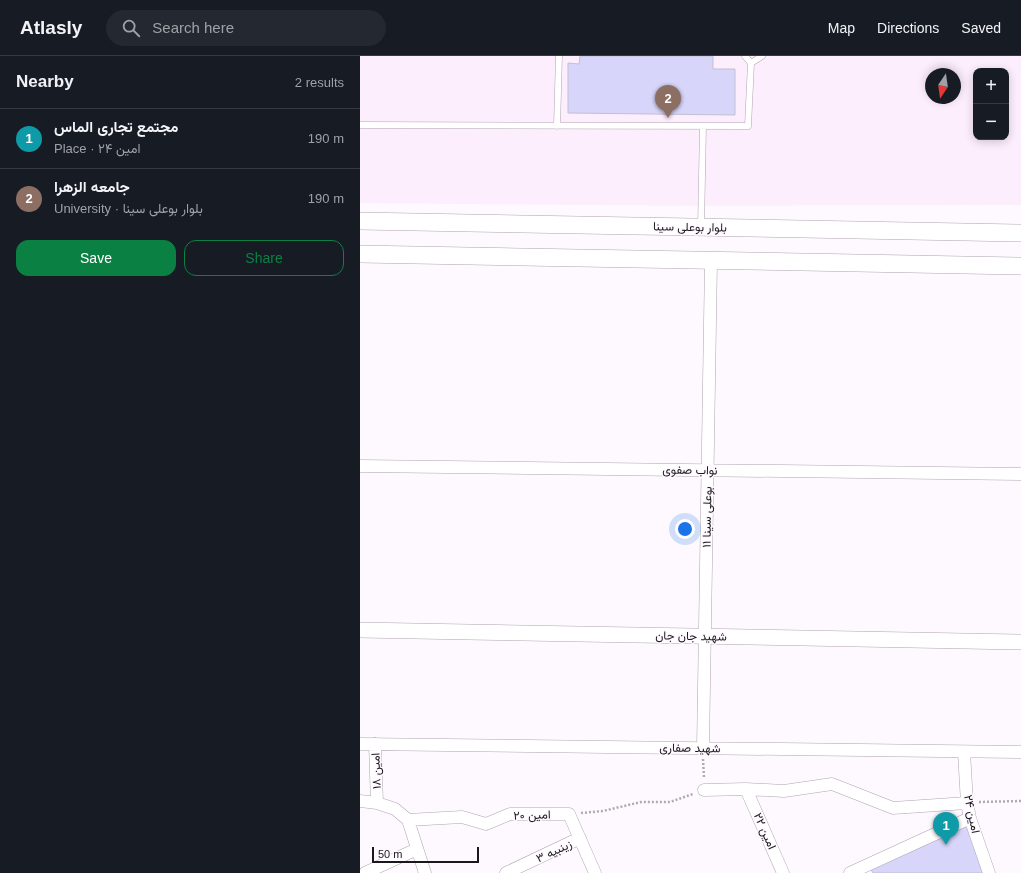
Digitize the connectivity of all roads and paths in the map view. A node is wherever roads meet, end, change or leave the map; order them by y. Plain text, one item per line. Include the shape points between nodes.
1 (559, 56) edge
2 (745, 56) edge
3 (762, 56) edge
4 (751, 63) junction
5 (360, 125) edge
6 (557, 126) junction
7 (703, 126) junction
8 (360, 221) edge
9 (701, 227) junction
10 (1021, 233) edge
11 (360, 254) edge
12 (711, 261) junction
13 (1021, 266) edge
14 (360, 466) edge
15 (707, 470) junction
16 (1021, 474) edge
17 (360, 630) edge
18 (705, 636) junction
19 (1021, 642) edge
20 (360, 744) edge
21 (375, 744) junction
22 (703, 748) junction
23 (964, 752) junction
24 (1021, 752) edge
25 (746, 789) junction
26 (704, 790) junction
27 (360, 801) edge
28 (1021, 801) edge
29 (377, 803) junction
30 (967, 803) junction
31 (569, 814) junction
32 (970, 818) junction
33 (408, 820) junction
34 (580, 838) junction
35 (417, 849) junction
36 (365, 873) edge
37 (425, 873) edge
38 (506, 873) edge
39 (595, 873) edge
40 (783, 873) edge
41 (850, 873) edge
42 (989, 873) edge

1 - 6 lane
2 - 4 lane
3 - 4 lane
4 - 7 lane via 748,126
5 - 6 lane
6 - 7 lane
7 - 9 lane
8 - 9 main road, بلوار بوعلی سینا
9 - 10 main road, بلوار بوعلی سینا
11 - 12 main road
12 - 13 main road
12 - 15 street, بوعلی سینا ۱۱
14 - 15 street, نواب صفوی
15 - 16 street, نواب صفوی
15 - 18 street, بوعلی سینا ۱۱
17 - 18 street, شهید جان جان
18 - 19 street, شهید جان جان
18 - 22 street, بوعلی سینا ۱۱
20 - 21 street, شهید صفاری
21 - 22 street, شهید صفاری
21 - 29 street, امین ۱۸
22 - 23 street, شهید صفاری
22 - 26 path
23 - 24 street, شهید صفاری
23 - 30 street, امین ۲۴
25 - 26 street
25 - 30 street via 784,791 832,784 893,808
25 - 40 street, امین ۲۲
26 - 31 path via 670,802 641,802 603,811
27 - 29 street
28 - 30 path
29 - 33 street, امین ۱۸ via 395,809
30 - 32 street, امین ۲۴
31 - 33 street, امین ۲۰ via 510,814 486,824 462,817
31 - 34 street, امین ۲۰
32 - 41 street
32 - 42 street, امین ۲۴
33 - 35 street
34 - 38 street, زینبیه ۳
34 - 39 street, امین ۲۰
35 - 36 street
35 - 37 street

